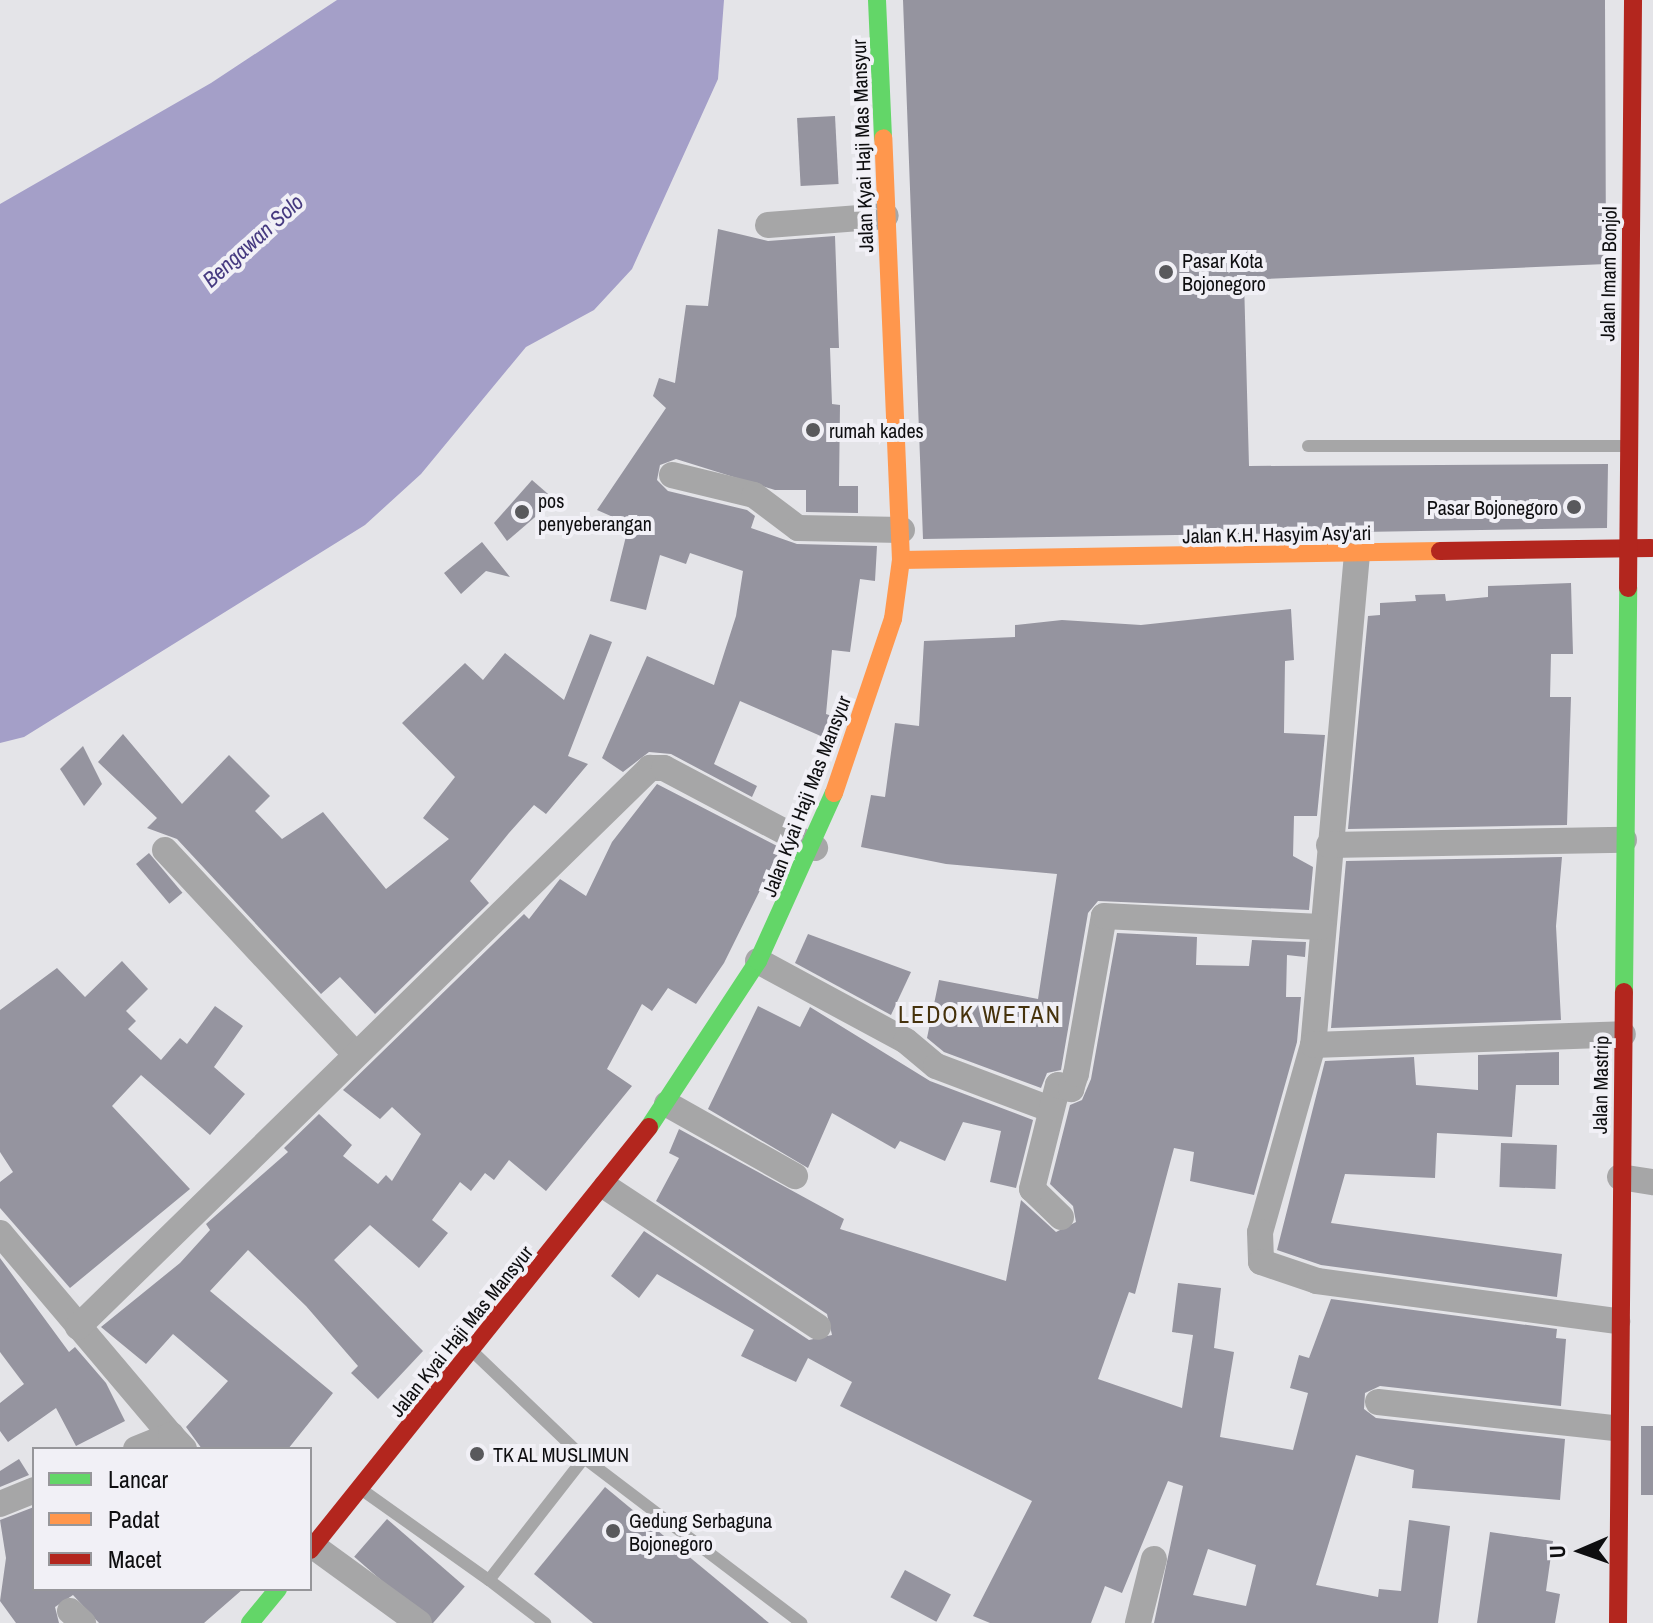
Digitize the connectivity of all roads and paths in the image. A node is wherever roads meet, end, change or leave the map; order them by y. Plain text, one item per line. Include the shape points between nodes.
1 (877, 0) edge
2 (1633, 0) edge
3 (886, 216) junction
4 (768, 225) dead end
5 (1308, 446) dead end
6 (1627, 446) junction
7 (672, 475) dead end
8 (902, 530) junction
9 (1628, 548) junction
10 (1653, 548) edge
11 (1357, 554) junction
12 (901, 560) junction
13 (1624, 840) junction
14 (1329, 845) junction
15 (815, 848) junction
16 (165, 850) dead end
17 (1321, 927) junction
18 (758, 961) junction
19 (1623, 1034) junction
20 (1313, 1045) junction
21 (354, 1053) junction
22 (667, 1104) junction
23 (1050, 1109) junction
24 (795, 1176) dead end
25 (1620, 1177) junction
26 (1653, 1182) edge
27 (606, 1187) junction
28 (1061, 1217) dead end
29 (0, 1233) edge
30 (1617, 1321) junction
31 (78, 1327) junction
32 (818, 1327) dead end
33 (473, 1352) junction
34 (1378, 1402) dead end
35 (1615, 1428) junction
36 (178, 1442) edge
37 (148, 1447) edge
38 (584, 1458) junction
39 (360, 1488) junction
40 (32, 1491) edge
41 (0, 1504) edge
42 (312, 1548) edge
43 (1154, 1559) dead end
44 (489, 1580) junction
45 (276, 1591) edge
46 (250, 1623) edge
47 (419, 1623) edge
48 (545, 1623) edge
49 (801, 1623) edge
50 (1138, 1623) edge
51 (1618, 1623) edge

1 - 3 main road, Jalan Kyai Haji Mas Mansyur
2 - 6 main road, Jalan Imam Bonjol
3 - 4 street
3 - 8 main road, Jalan Kyai Haji Mas Mansyur
5 - 6 lane
6 - 9 main road, Jalan Imam Bonjol
7 - 8 street via 754,495 798,528
8 - 12 main road, Jalan Kyai Haji Mas Mansyur
9 - 10 main road, Jalan K.H. Hasyim Asy'ari
9 - 11 main road, Jalan K.H. Hasyim Asy'ari
9 - 13 main road, Jalan Mastrip
11 - 12 main road, Jalan K.H. Hasyim Asy'ari
11 - 14 street
12 - 15 main road, Jalan Kyai Haji Mas Mansyur via 881,659
13 - 14 street
13 - 19 main road, Jalan Mastrip
14 - 17 street
15 - 18 main road, Jalan Kyai Haji Mas Mansyur
15 - 21 street via 664,768 650,768
16 - 21 street
17 - 20 street
17 - 23 street via 1104,916 1076,1074 1071,1089 1058,1085
18 - 22 main road, Jalan Kyai Haji Mas Mansyur
18 - 23 street via 906,1041 936,1066
19 - 20 street
19 - 25 main road, Jalan Mastrip
20 - 30 street via 1260,1232 1261,1262 1317,1281
21 - 31 street
22 - 24 street
22 - 27 main road, Jalan Kyai Haji Mas Mansyur
23 - 28 street via 1032,1189
25 - 26 street
25 - 30 main road, Jalan Mastrip
27 - 32 street
27 - 33 main road, Jalan Kyai Haji Mas Mansyur
29 - 31 street
30 - 35 main road, Jalan Mastrip
31 - 36 street
33 - 38 lane
33 - 39 main road, Jalan Kyai Haji Mas Mansyur
34 - 35 street
35 - 51 main road, Jalan Mastrip
36 - 37 street
38 - 44 lane
38 - 49 lane
39 - 42 main road, Jalan Kyai Haji Mas Mansyur
39 - 44 lane
40 - 41 street
42 - 47 street
43 - 50 street
44 - 48 lane
45 - 46 main road

